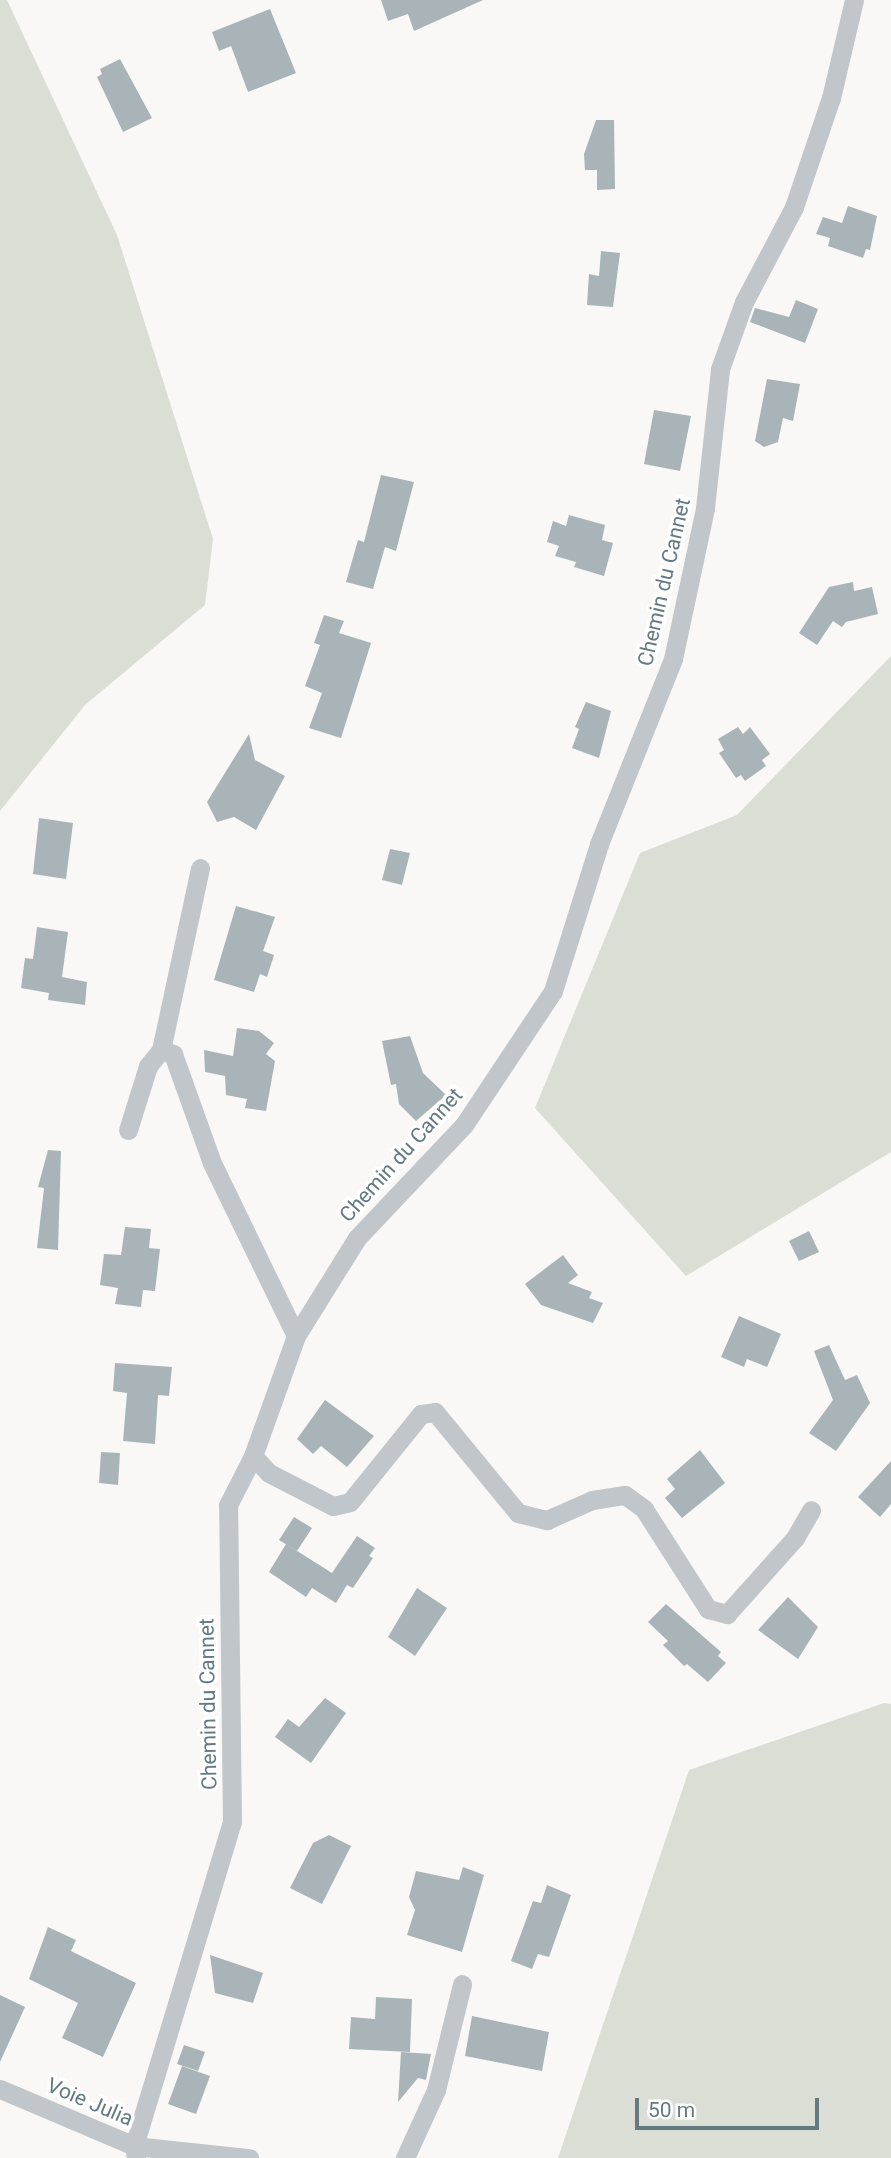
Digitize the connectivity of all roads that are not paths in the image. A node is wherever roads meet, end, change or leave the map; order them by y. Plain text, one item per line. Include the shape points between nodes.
1 (854, 0) edge
2 (201, 868) dead end
3 (161, 1050) junction
4 (128, 1130) dead end
5 (296, 1336) junction
6 (253, 1456) junction
7 (811, 1510) dead end
8 (462, 1984) dead end
9 (0, 2090) edge
10 (135, 2152) edge
11 (249, 2158) edge
12 (405, 2158) edge

1 - 5 street, Chemin du Cannet via 831,98 794,207 744,302 720,369 705,508 673,659 599,844 553,991 464,1125 357,1238
2 - 3 street
3 - 4 street via 148,1066
3 - 5 street via 173,1054 212,1163
5 - 6 street, Chemin du Cannet
6 - 7 street via 269,1473 333,1506 350,1502 421,1414 435,1412 517,1513 547,1520 592,1500 625,1495 644,1508 708,1609 727,1614 795,1538
6 - 10 street, Chemin du Cannet via 228,1505 232,1822
8 - 12 street via 436,2090
9 - 10 street, Voie Julia
10 - 11 street, Voie Julia

